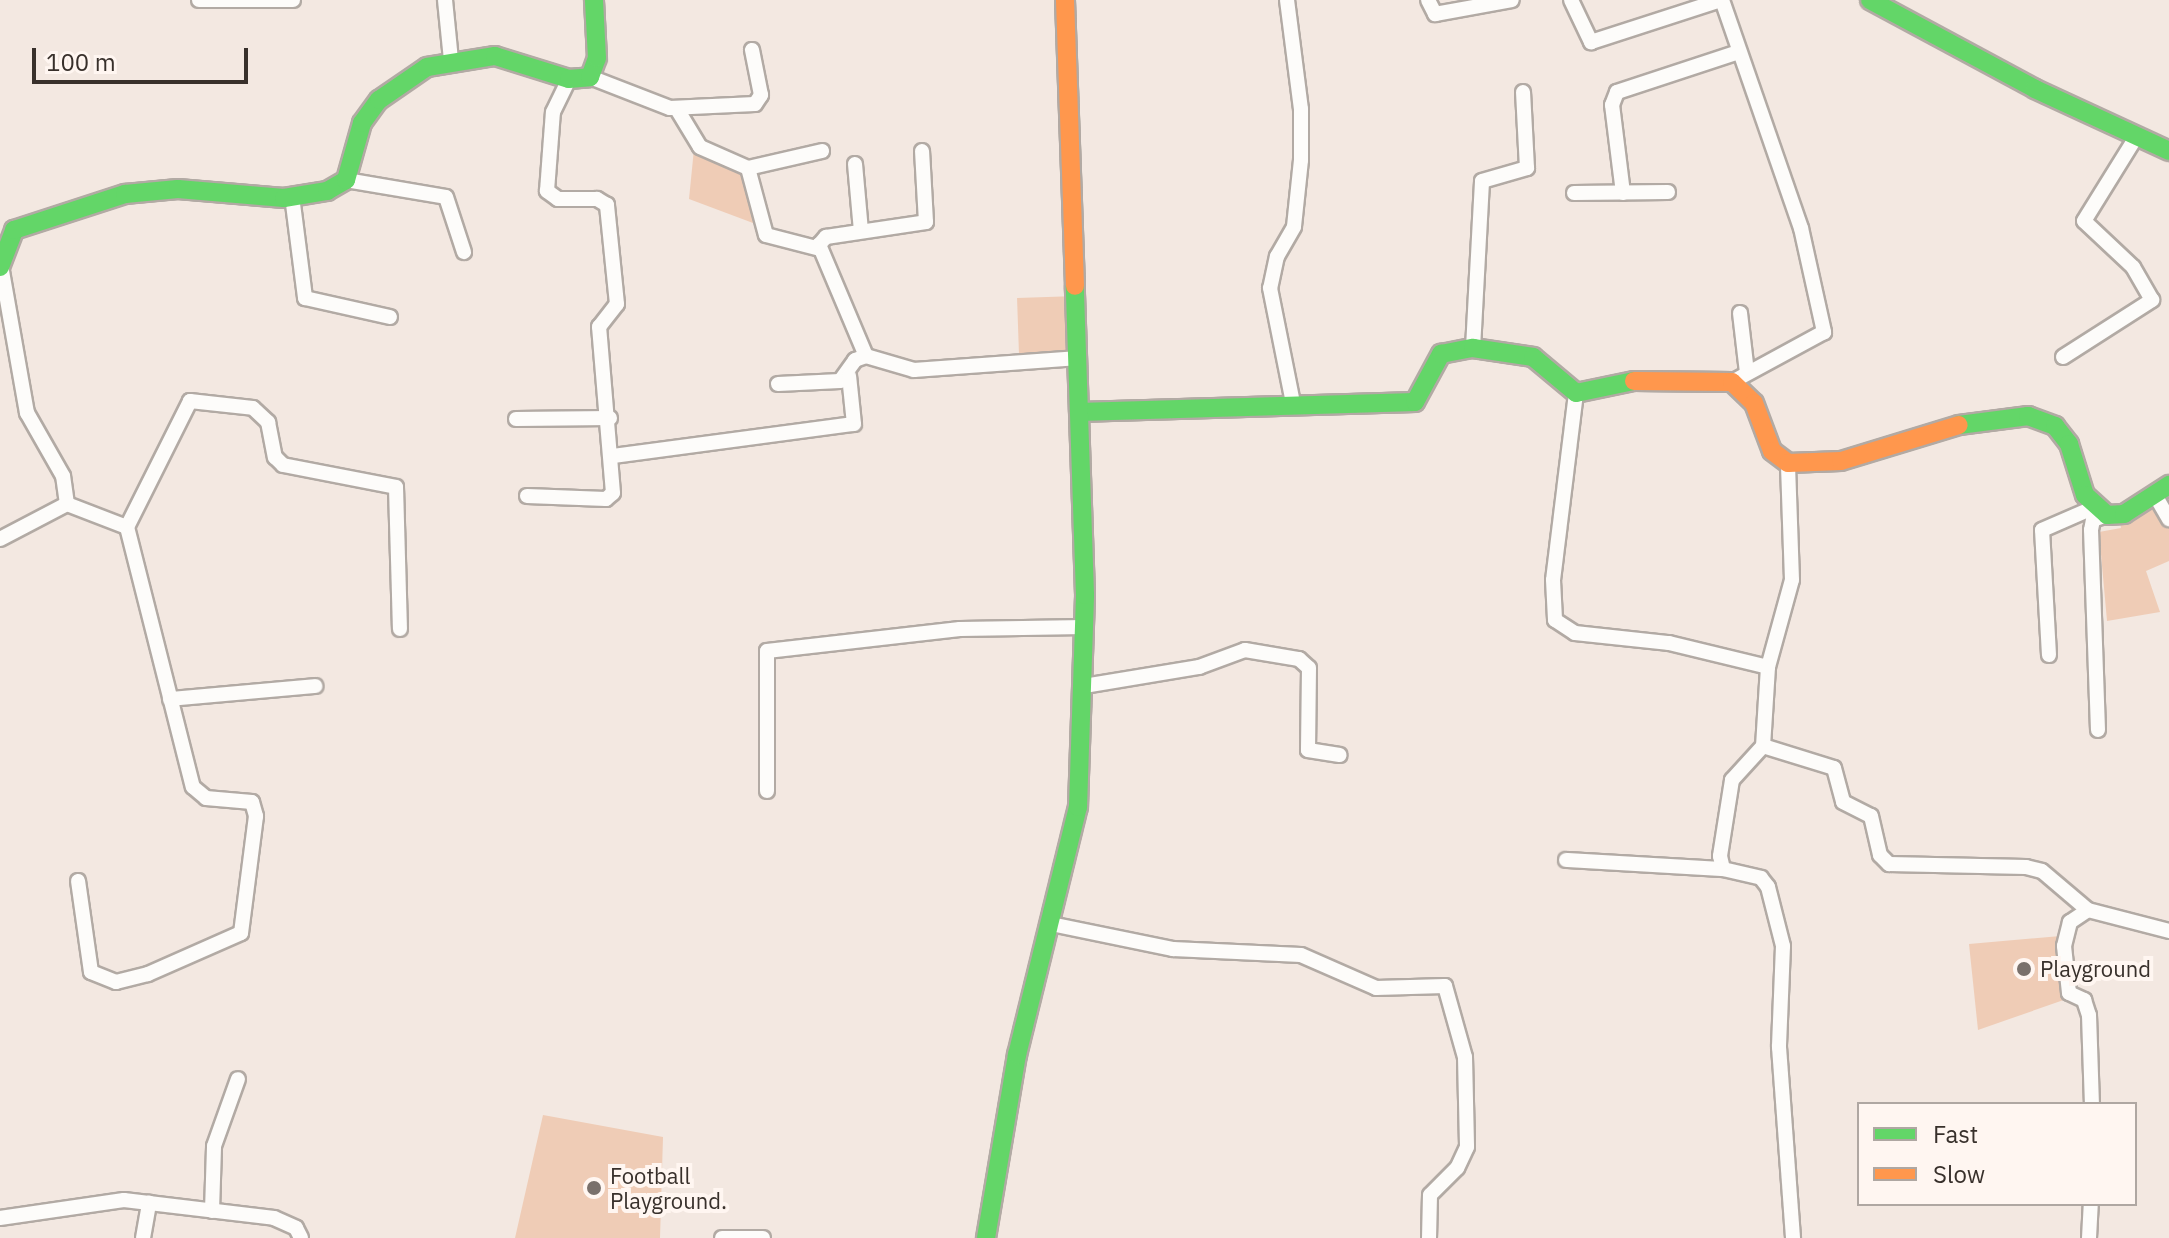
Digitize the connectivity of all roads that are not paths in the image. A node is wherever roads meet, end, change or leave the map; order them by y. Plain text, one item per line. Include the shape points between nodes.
1 (199, 0) edge
2 (293, 0) edge
3 (445, 0) edge
4 (594, 0) edge
5 (1065, 0) edge
6 (1287, 0) edge
7 (1428, 0) edge
8 (1571, 0) edge
9 (1722, 0) edge
10 (1870, 0) edge
11 (1506, 1) edge
12 (752, 50) dead end
13 (1739, 52) junction
14 (451, 60) junction
15 (590, 77) junction
16 (569, 79) junction
17 (1523, 92) dead end
18 (677, 109) junction
19 (2136, 137) junction
20 (822, 151) dead end
21 (922, 151) dead end
22 (2169, 151) edge
23 (855, 164) dead end
24 (748, 168) junction
25 (346, 180) junction
26 (1668, 192) dead end
27 (1574, 193) dead end
28 (1623, 193) junction
29 (292, 196) junction
30 (861, 231) junction
31 (820, 249) junction
32 (464, 252) dead end
33 (0, 267) edge
34 (1740, 313) dead end
35 (390, 317) dead end
36 (1473, 348) junction
37 (866, 356) junction
38 (2063, 357) dead end
39 (1079, 358) junction
40 (849, 376) junction
41 (1739, 377) junction
42 (778, 384) dead end
43 (1576, 393) junction
44 (1293, 403) junction
45 (1079, 412) junction
46 (610, 418) junction
47 (516, 419) dead end
48 (613, 456) junction
49 (1788, 463) junction
50 (2162, 490) edge
51 (527, 496) dead end
52 (67, 504) junction
53 (2101, 511) junction
54 (2169, 519) edge
55 (127, 527) junction
56 (0, 539) edge
57 (1085, 627) junction
58 (400, 629) dead end
59 (2049, 655) dead end
60 (1768, 667) junction
61 (315, 686) dead end
62 (1084, 686) junction
63 (170, 699) junction
64 (2098, 730) dead end
65 (1763, 746) junction
66 (1340, 755) dead end
67 (767, 791) dead end
68 (1566, 860) dead end
69 (1723, 869) junction
70 (78, 881) dead end
71 (2088, 910) junction
72 (1051, 924) junction
73 (2169, 931) edge
74 (238, 1079) dead end
75 (2092, 1102) edge
76 (149, 1203) junction
77 (2091, 1206) edge
78 (212, 1211) junction
79 (0, 1218) edge
80 (143, 1238) edge
81 (301, 1238) edge
82 (722, 1238) edge
83 (763, 1238) edge
84 (986, 1238) edge
85 (1429, 1238) edge
86 (1793, 1238) edge
87 (2089, 1238) edge

1 - 2 street
3 - 14 street
4 - 15 street via 597,58
5 - 39 street
6 - 44 street via 1301,109 1301,160 1294,227 1277,256 1270,288
7 - 11 street via 1435,14
8 - 9 street via 1585,38 1595,42
9 - 13 street
10 - 19 street
12 - 18 street via 759,101
13 - 28 street via 1617,92 1612,105
13 - 41 street via 1801,228 1824,332
14 - 16 street via 495,56
14 - 25 street via 427,67 379,100 362,123
15 - 16 street
15 - 18 street
16 - 46 street via 553,112 547,191 558,199 597,199 607,205 617,304 599,327
17 - 36 street via 1527,168 1482,181
18 - 24 street via 700,147
19 - 22 street
19 - 38 street via 2084,221 2133,267 2152,300
20 - 24 street
21 - 30 street via 926,222
23 - 30 street
24 - 31 street via 766,235
25 - 29 street via 327,191
25 - 32 street via 446,197
26 - 28 street
27 - 28 street
29 - 33 street via 178,189 125,194 14,230
29 - 35 street via 305,298
30 - 31 street via 826,237
31 - 37 street
33 - 52 street via 27,413 63,476
34 - 41 street
36 - 43 street via 1533,357
36 - 44 street via 1441,354 1415,402
37 - 39 street via 914,370
37 - 40 street via 855,360
39 - 45 street
40 - 42 street
40 - 48 street via 854,424
41 - 43 street via 1617,381
41 - 49 street via 1772,451
43 - 60 street via 1553,580 1555,620 1575,633 1669,643
44 - 45 street
45 - 57 street
46 - 47 street
46 - 48 street
48 - 51 street via 613,493 606,499
49 - 53 street via 1841,461 1977,420 2028,416 2055,426 2069,444 2078,481
49 - 60 street via 1792,580
50 - 53 street via 2124,514
50 - 54 street
52 - 55 street
52 - 56 street
53 - 59 street via 2042,530
53 - 64 street via 2091,525
55 - 58 street via 190,401 253,408 268,422 275,457 283,465 400,492
55 - 63 street
57 - 62 street
57 - 67 street via 960,629 767,651
60 - 65 street
61 - 63 street
62 - 66 street via 1199,667 1245,650 1299,659 1309,668 1308,750
62 - 72 street via 1078,807
63 - 70 street via 199,794 255,806 241,933 148,974 103,980 85,960
65 - 69 street via 1732,780
65 - 71 street via 1834,768 1843,802 1871,816 1880,855 1889,864 2026,867 2042,871
68 - 69 street
69 - 86 street via 1764,882 1783,946 1779,1047
71 - 73 street
71 - 75 street via 2070,922 2064,946 2067,989 2084,1000 2089,1015
72 - 84 street via 1017,1055
72 - 85 street via 1173,949 1301,955 1376,988 1445,986 1465,1057 1467,1147 1457,1168 1430,1195
74 - 78 street via 214,1146
76 - 78 street
76 - 79 street
76 - 80 street
77 - 87 street
78 - 81 street via 274,1218 296,1228
82 - 83 street

